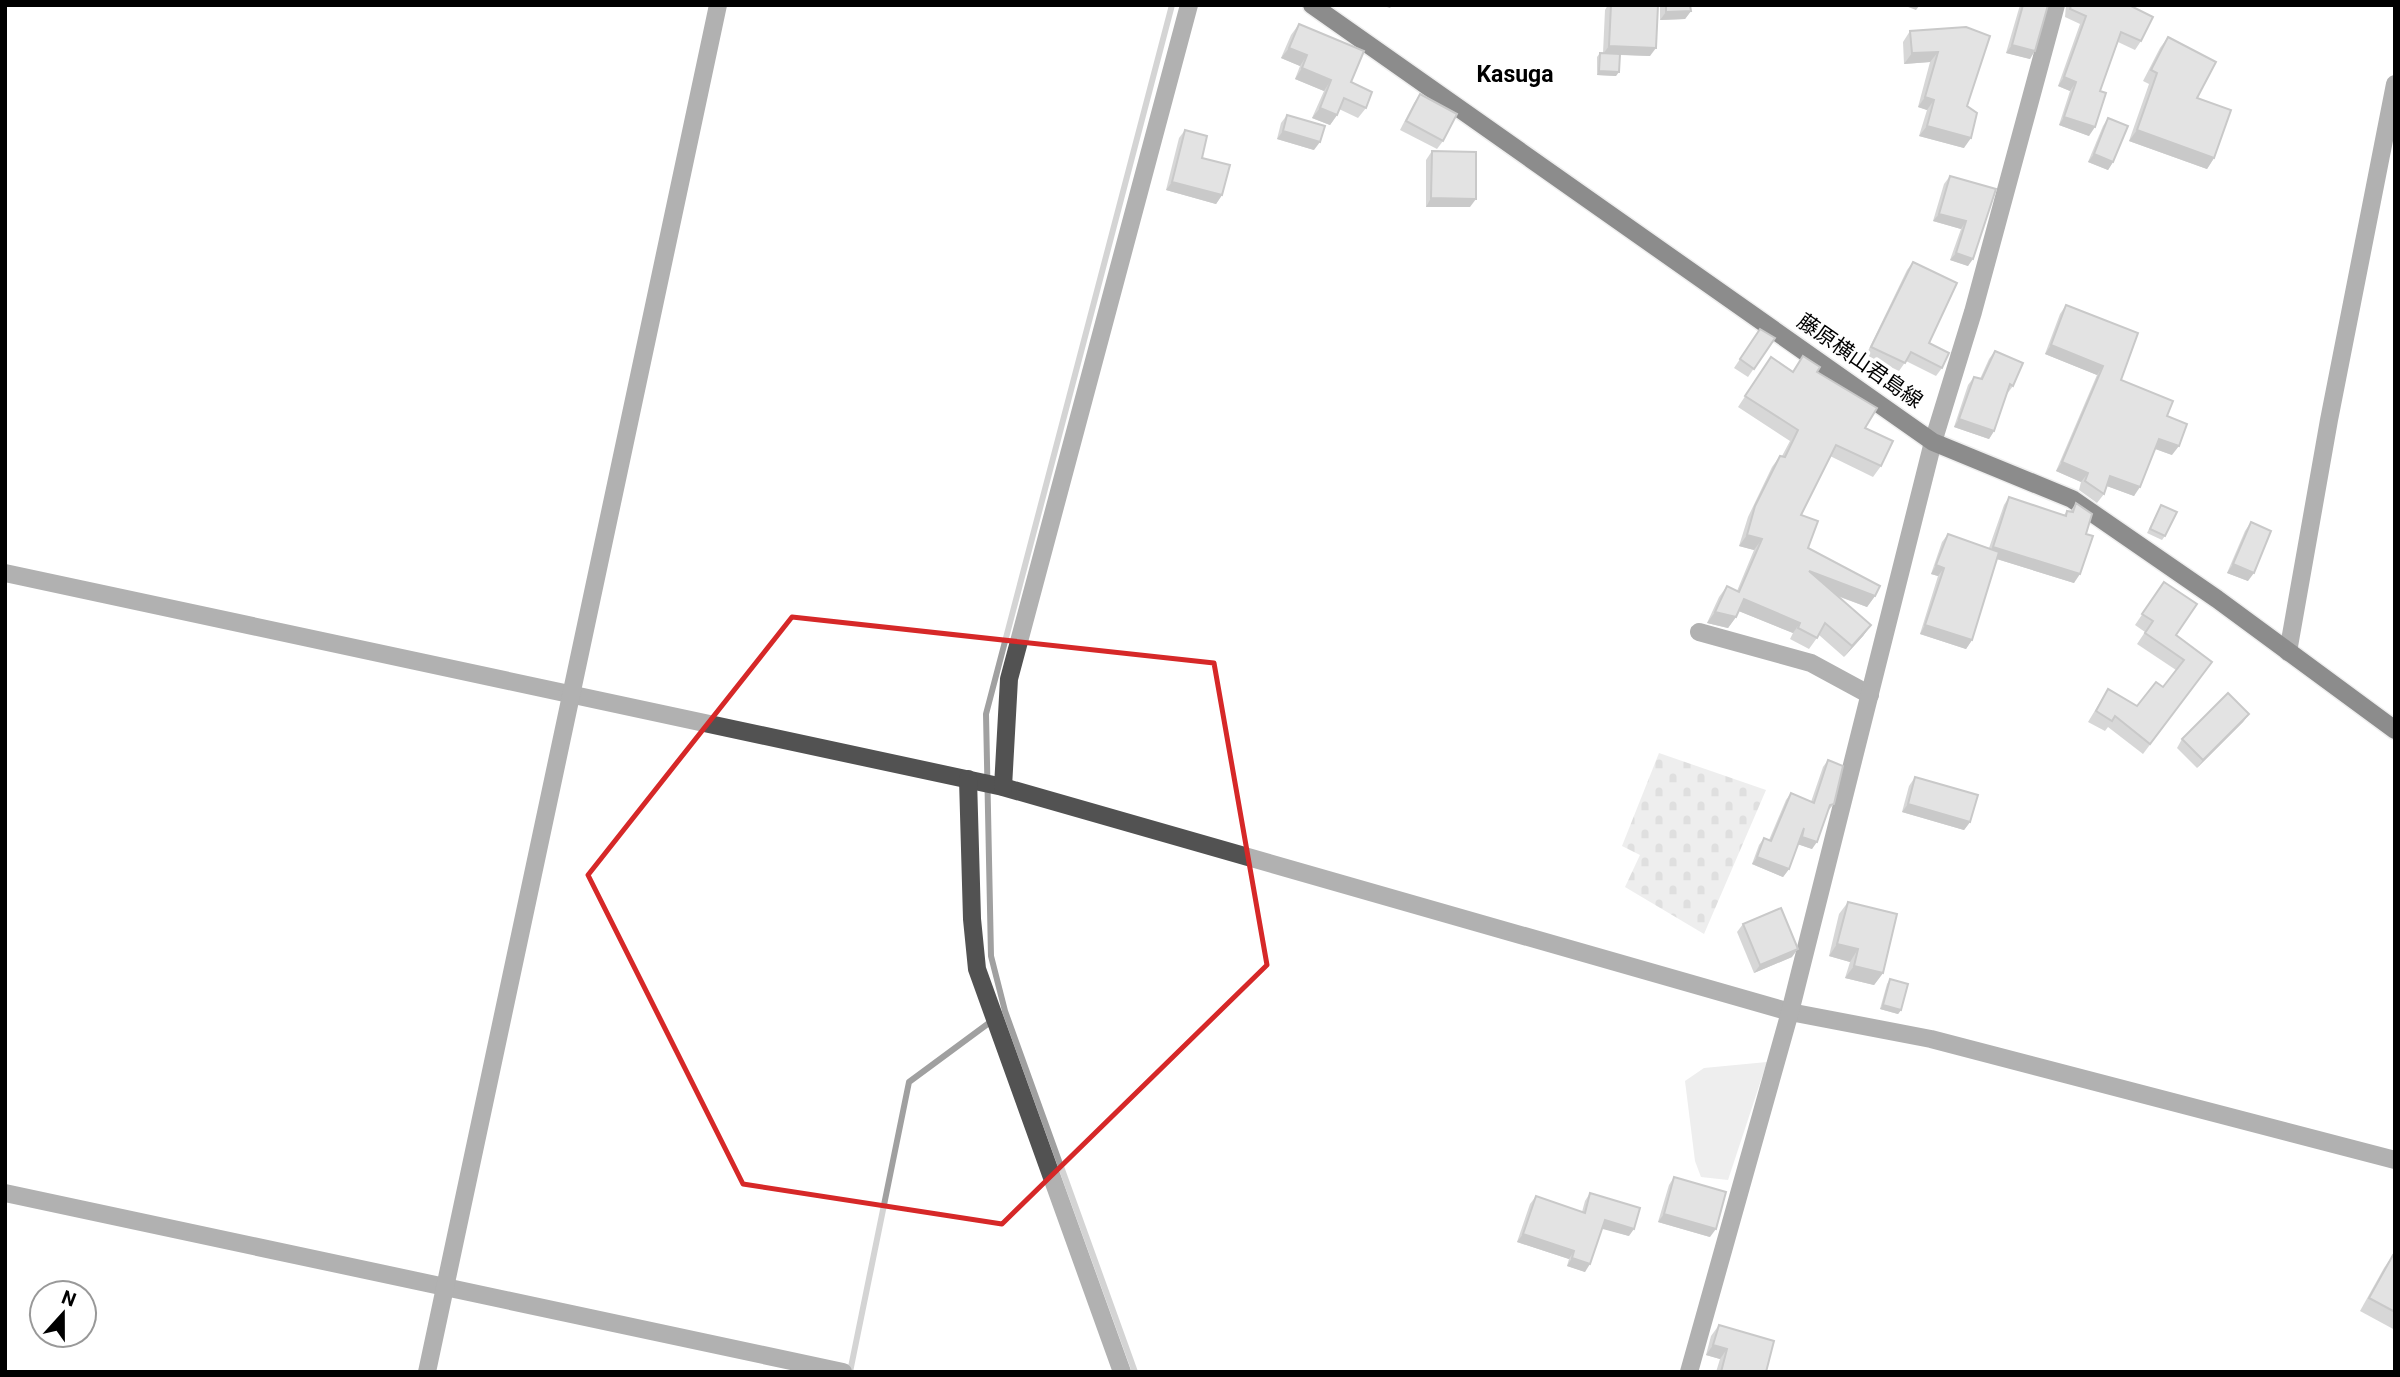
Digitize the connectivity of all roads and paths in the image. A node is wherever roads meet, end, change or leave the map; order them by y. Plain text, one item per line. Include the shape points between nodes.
1 (718, 5) edge
2 (1189, 5) edge
3 (1312, 5) edge
4 (2056, 5) edge
5 (2395, 84) edge
6 (1933, 442) junction
7 (5, 573) edge
8 (1699, 632) dead end
9 (2288, 652) junction
10 (572, 692) junction
11 (1870, 695) junction
12 (2395, 730) edge
13 (968, 779) junction
14 (1003, 787) junction
15 (1790, 1012) junction
16 (2395, 1160) edge
17 (5, 1193) edge
18 (445, 1286) junction
19 (427, 1372) edge
20 (843, 1372) edge
21 (1122, 1372) edge
22 (1689, 1372) edge

1 - 10 street
2 - 14 street via 1009,679
3 - 6 main road, 藤原横山君島線
4 - 6 street
5 - 9 street
6 - 9 main road, 藤原横山君島線 via 2072,499
6 - 11 street
7 - 10 street
8 - 11 street via 1811,663
9 - 12 main road, 藤原横山君島線
10 - 13 street
10 - 18 street
11 - 15 street
13 - 14 street
13 - 21 street via 977,969
14 - 15 street
15 - 16 street via 1931,1039
15 - 22 street
17 - 18 street
18 - 19 street
18 - 20 street

